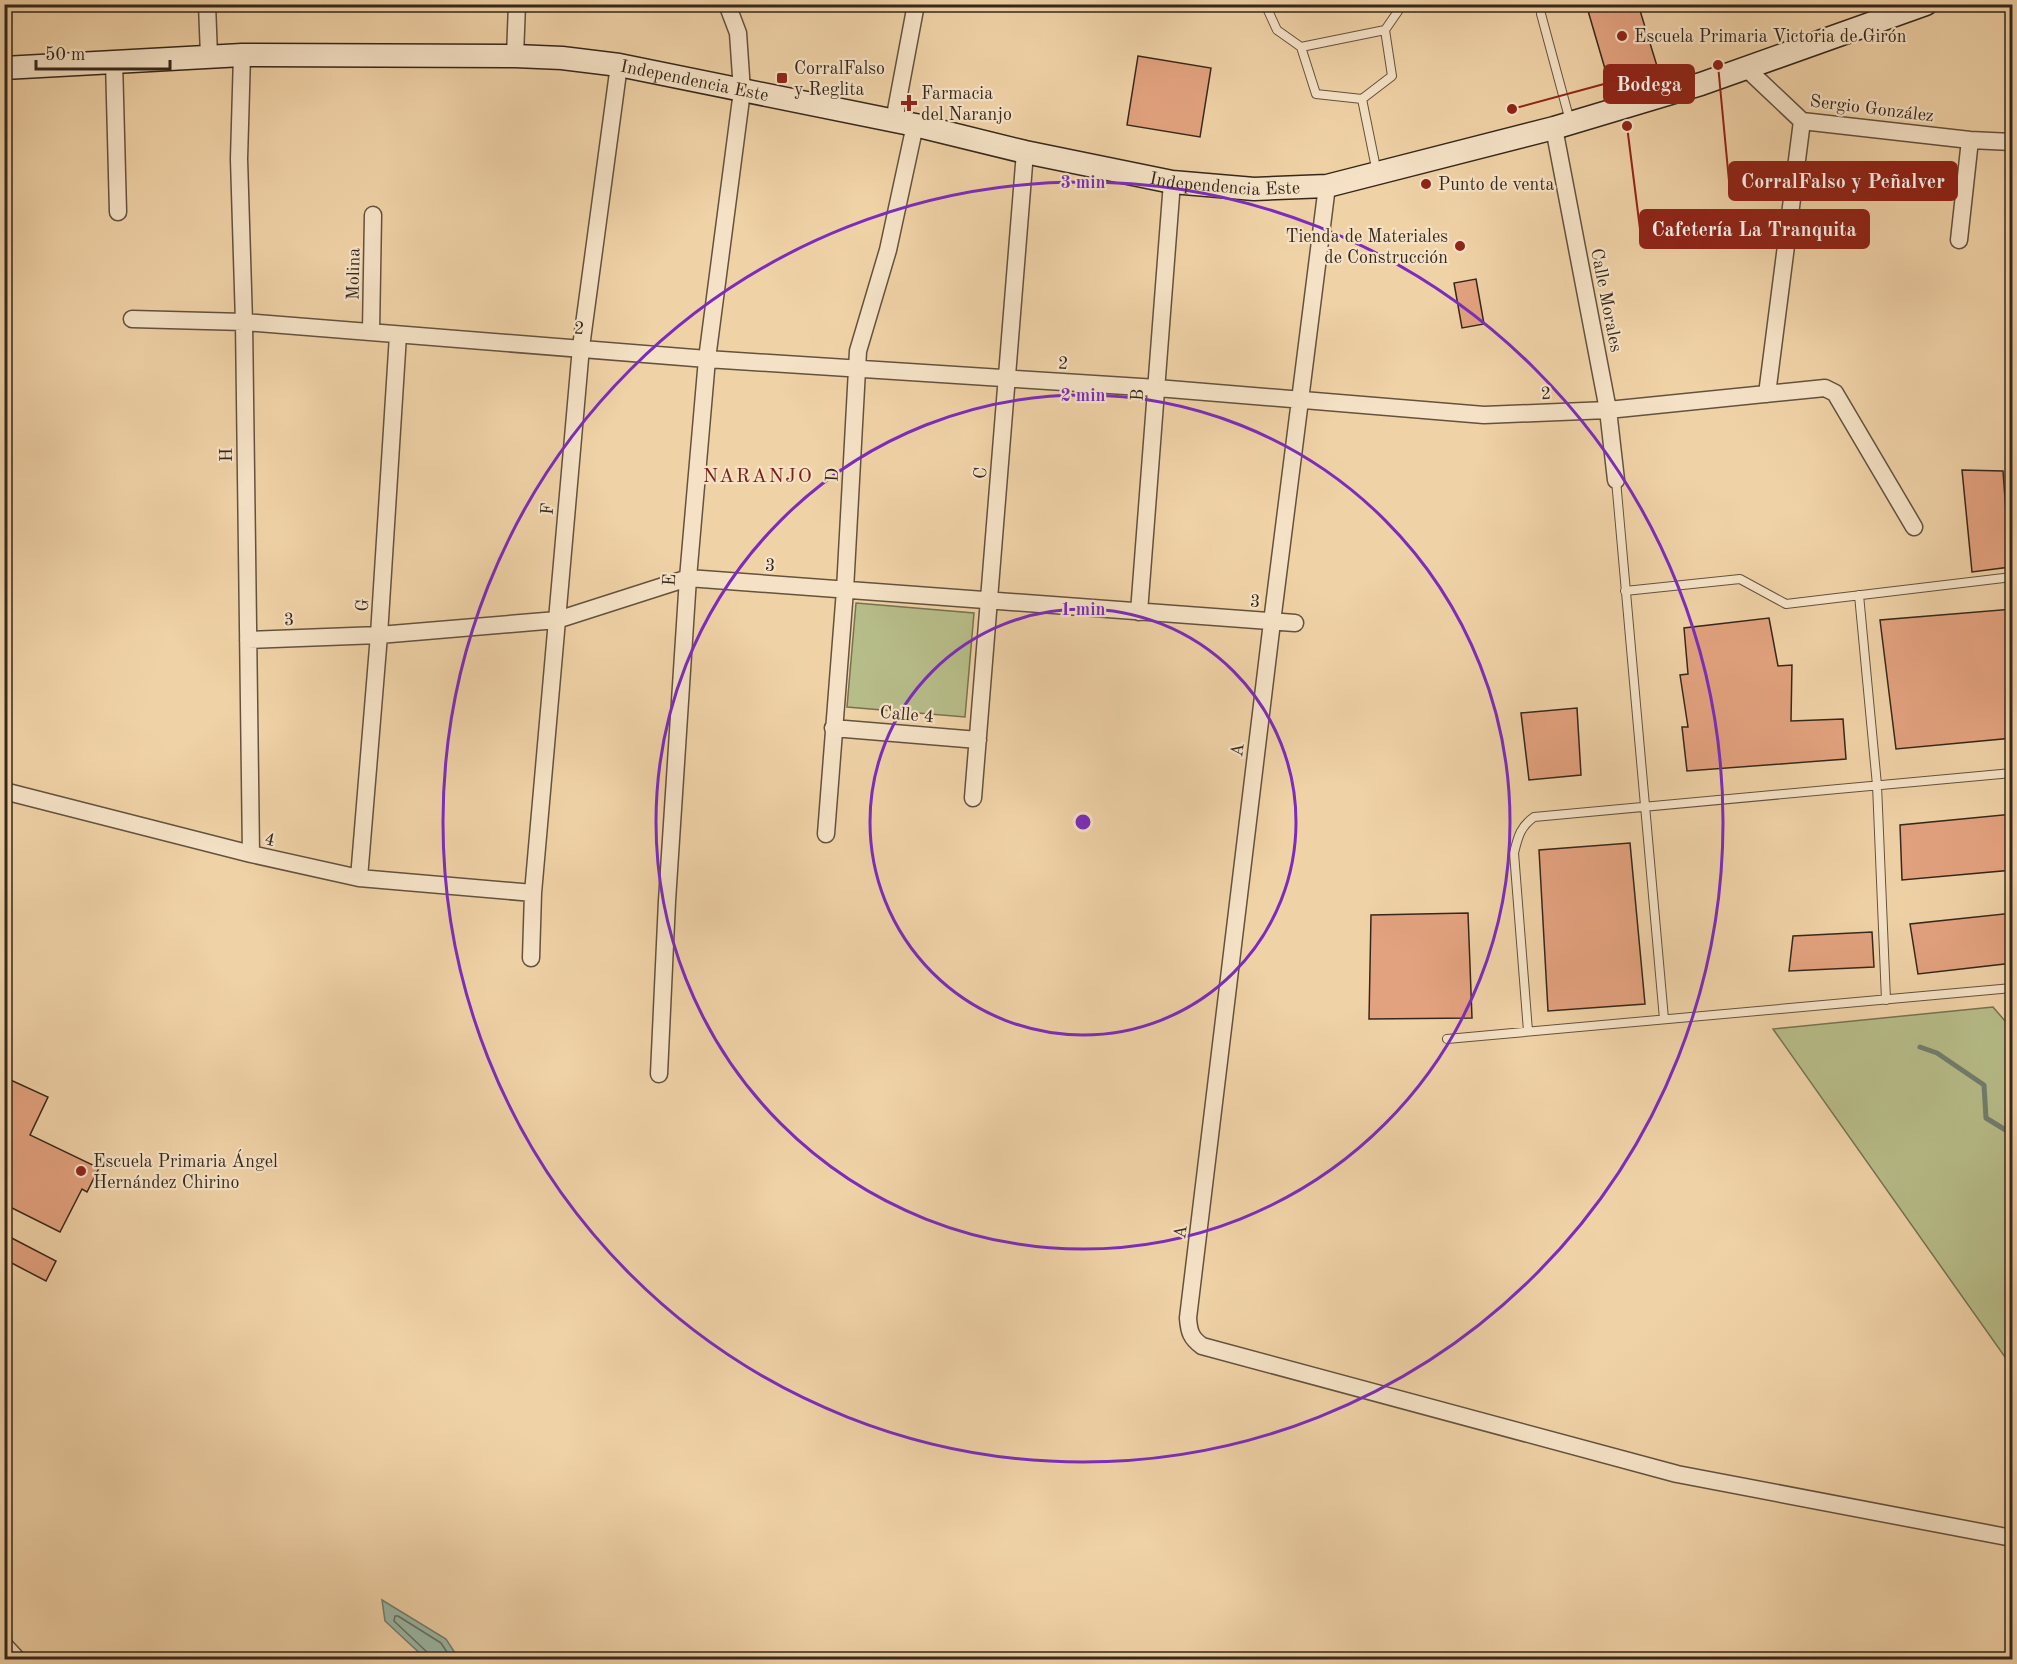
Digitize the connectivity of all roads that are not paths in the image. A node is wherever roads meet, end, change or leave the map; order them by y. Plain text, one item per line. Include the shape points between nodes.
1 (207, 4) edge
2 (517, 4) edge
3 (727, 4) edge
4 (916, 4) edge
5 (1265, 4) edge
6 (1403, 4) edge
7 (1926, 4) edge
8 (1541, 14) dead end
9 (1385, 30) junction
10 (1301, 47) junction
11 (242, 55) junction
12 (209, 56) junction
13 (515, 56) junction
14 (114, 61) junction
15 (619, 64) junction
16 (4, 68) edge
17 (1747, 69) junction
18 (742, 91) junction
19 (1362, 99) junction
20 (1802, 121) junction
21 (904, 123) junction
22 (1562, 126) junction
23 (1970, 140) junction
24 (2013, 142) edge
25 (1025, 152) junction
26 (1377, 174) junction
27 (1172, 182) junction
28 (1327, 186) junction
29 (118, 212) dead end
30 (373, 215) dead end
31 (1959, 240) dead end
32 (132, 319) dead end
33 (244, 322) junction
34 (371, 332) junction
35 (398, 335) junction
36 (580, 347) junction
37 (707, 359) junction
38 (857, 369) junction
39 (1007, 378) junction
40 (1157, 388) junction
41 (1767, 394) junction
42 (1300, 402) junction
43 (1608, 410) junction
44 (1616, 480) joint
45 (1914, 527) dead end
46 (2013, 577) edge
47 (688, 579) junction
48 (845, 590) junction
49 (1625, 591) junction
50 (1859, 595) junction
51 (989, 601) junction
52 (1139, 612) junction
53 (557, 620) junction
54 (1272, 622) junction
55 (1295, 623) dead end
56 (379, 635) junction
57 (249, 640) junction
58 (833, 728) junction
59 (978, 740) junction
60 (2013, 773) edge
61 (1877, 785) junction
62 (4, 791) edge
63 (973, 798) dead end
64 (1644, 807) junction
65 (826, 834) dead end
66 (251, 854) junction
67 (359, 878) junction
68 (533, 893) junction
69 (531, 958) dead end
70 (2013, 988) edge
71 (1886, 1000) junction
72 (1664, 1019) junction
73 (1528, 1031) junction
74 (1447, 1039) dead end
75 (659, 1074) dead end
76 (2013, 1538) edge
77 (4, 1644) edge
78 (18, 1659) edge

1 - 12 street
2 - 13 street
3 - 18 street, E via 738,33
4 - 21 street, D
5 - 10 lane via 1277,30
6 - 9 lane
7 - 17 main road, Independencia Este
8 - 22 lane
9 - 10 lane
9 - 19 lane via 1392,76
10 - 19 lane via 1316,94
11 - 12 main road, Independencia Este
11 - 13 main road, Independencia Este
11 - 33 street, H via 239,159
12 - 14 main road, Independencia Este
13 - 15 main road, Independencia Este
14 - 16 main road, Independencia Este
14 - 29 street
15 - 18 main road, Independencia Este
15 - 36 street, F
17 - 20 street, Sergio González
17 - 22 main road, Independencia Este
18 - 21 main road, Independencia Este
18 - 37 street, E
19 - 26 lane
20 - 23 street, Sergio González
20 - 41 street
21 - 25 main road, Independencia Este
21 - 38 street, D via 888,250 858,351
22 - 26 main road, Independencia Este
22 - 43 street, Calle Morales
23 - 24 street, Sergio González
23 - 31 street
25 - 27 main road, Independencia Este
25 - 39 street, C
26 - 28 main road, Independencia Este
27 - 28 main road, Independencia Este via 1254,189
27 - 40 street, B
28 - 42 street, A
30 - 34 street, Molina
32 - 33 street, 2
33 - 34 street, 2
33 - 57 street, H
34 - 35 street, 2
35 - 36 street, 2
35 - 56 street, G
36 - 37 street, 2
36 - 53 street, F
37 - 38 street, 2
37 - 47 street, E
38 - 39 street, 2
38 - 48 street, D
39 - 40 street, 2
39 - 51 street, C
40 - 42 street, 2
40 - 52 street, B
41 - 43 street, 2
41 - 45 street, 2 via 1825,388 1835,393
42 - 43 street, 2 via 1484,415
42 - 54 street, A
43 - 44 street, Calle Morales
44 - 49 lane
46 - 50 lane
47 - 48 street, 3
47 - 53 street, 3
47 - 75 street, E
48 - 51 street, 3
48 - 58 street, D
49 - 50 lane via 1740,579 1786,604
49 - 64 lane
50 - 61 lane
51 - 52 street, 3
51 - 59 street, C
52 - 54 street, 3
53 - 56 street, 3
53 - 68 street, F
54 - 55 street, 3
54 - 76 street, A via 1188,1318 1192,1338 1202,1346 1666,1471
56 - 57 street, 3
56 - 67 street, G
57 - 66 street, H
58 - 59 street, Calle 4
58 - 65 street, D
59 - 63 street, C
60 - 61 lane
61 - 64 lane
61 - 71 lane
62 - 66 street, 4
64 - 72 lane
64 - 73 lane via 1534,817 1518,834 1515,853
66 - 67 street, 4
67 - 68 street, 4
68 - 69 street, F
70 - 71 lane
71 - 72 lane
72 - 73 lane
73 - 74 lane
77 - 78 street

